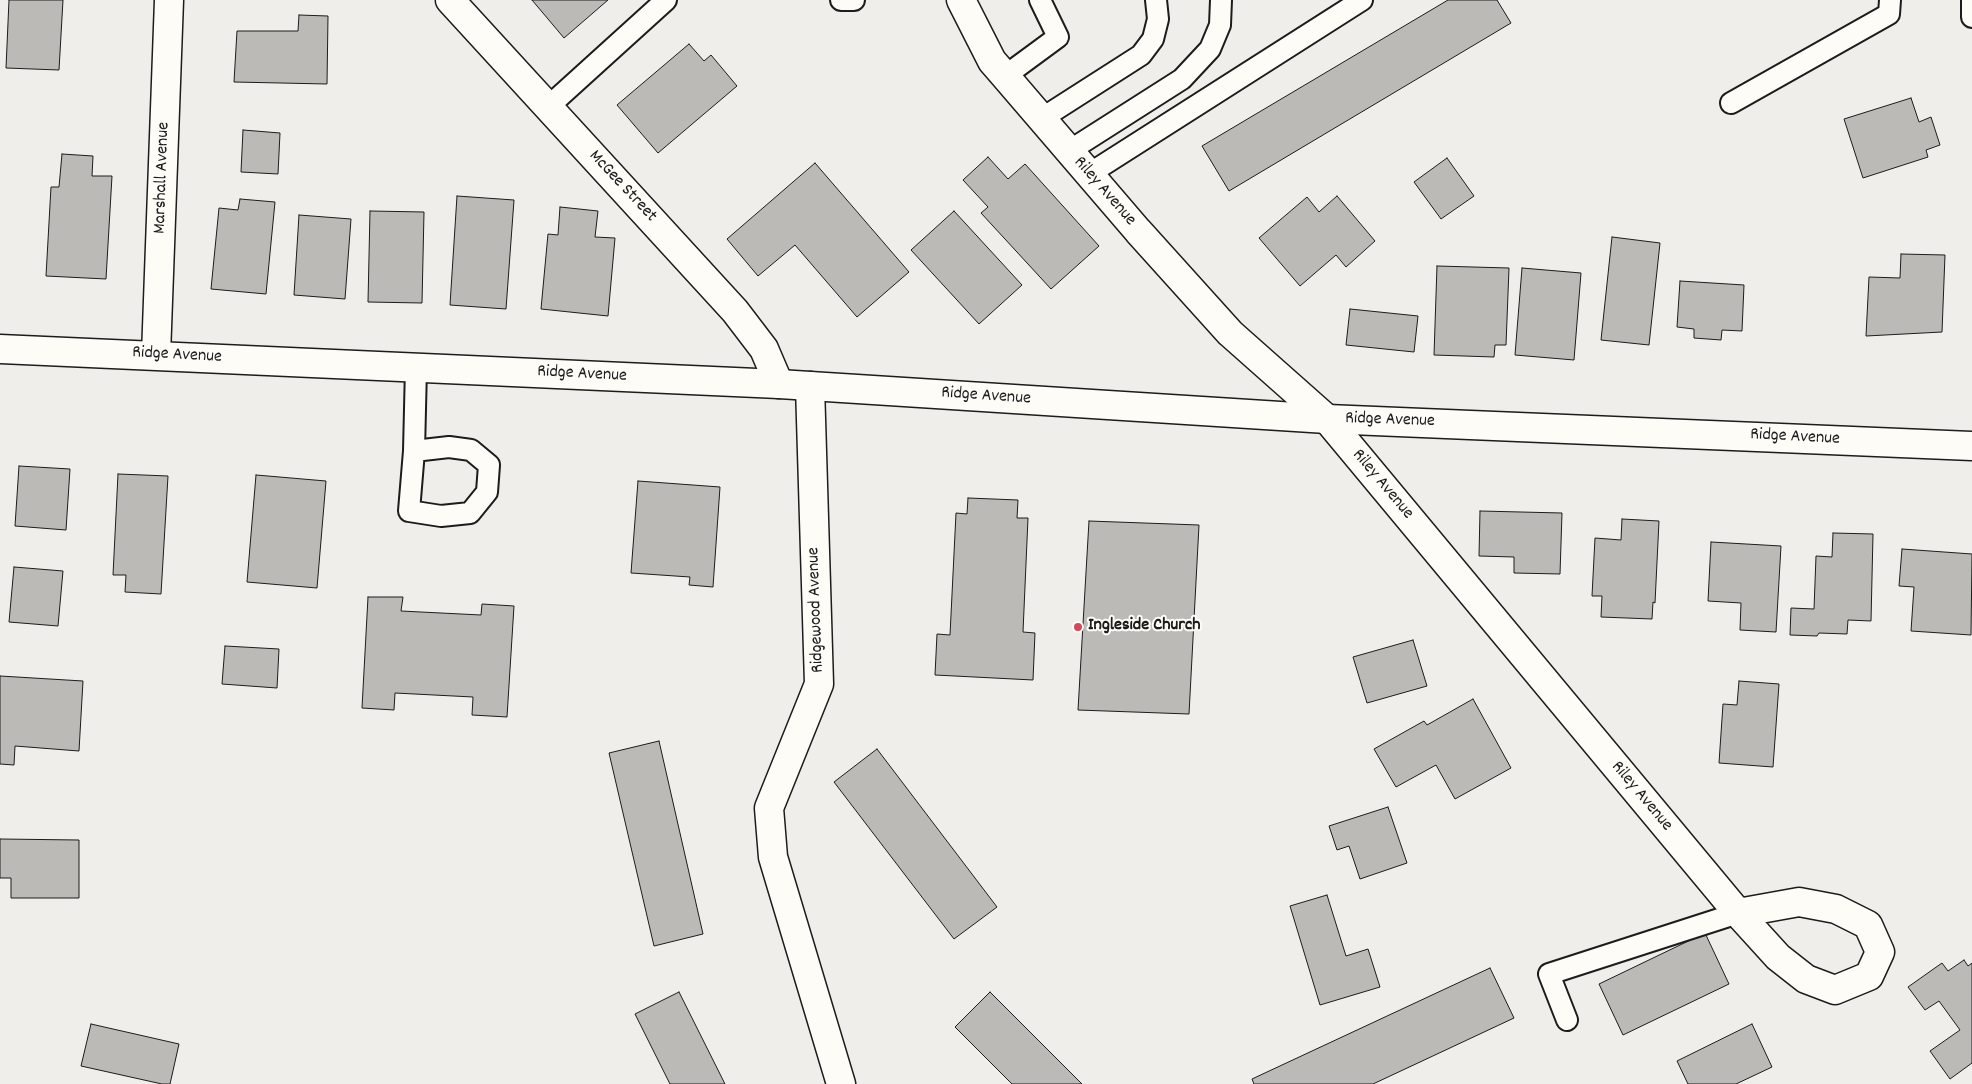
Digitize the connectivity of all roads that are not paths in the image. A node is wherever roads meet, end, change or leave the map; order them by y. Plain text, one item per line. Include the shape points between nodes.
1 (170, 0) edge
2 (450, 0) edge
3 (666, 0) edge
4 (841, 0) edge
5 (854, 0) edge
6 (961, 0) edge
7 (1040, 0) edge
8 (1156, 0) edge
9 (1221, 0) edge
10 (1362, 0) edge
11 (1890, 0) edge
12 (1972, 0) edge
13 (1972, 17) edge
14 (1005, 76) junction
15 (1730, 103) dead end
16 (548, 107) junction
17 (1041, 119) junction
18 (1069, 151) junction
19 (1089, 174) junction
20 (0, 350) edge
21 (156, 355) junction
22 (416, 368) junction
23 (778, 384) junction
24 (810, 386) junction
25 (1327, 419) junction
26 (1972, 446) edge
27 (414, 451) junction
28 (1738, 913) junction
29 (1567, 1020) dead end
30 (841, 1084) edge

1 - 21 street, Marshall Avenue
2 - 16 street, McGee Street
3 - 16 lane
4 - 5 lane
6 - 14 street, Riley Avenue via 992,61
7 - 14 lane via 1058,37
8 - 17 lane via 1158,19 1153,39 1141,56
9 - 18 lane via 1220,25 1210,49 1182,80
10 - 19 lane
11 - 15 lane via 1889,14
12 - 13 lane
14 - 17 street, Riley Avenue
16 - 23 street, McGee Street via 736,311 764,349
17 - 18 street, Riley Avenue
18 - 19 street, Riley Avenue
19 - 25 street, Riley Avenue via 1230,333
20 - 21 street, Ridge Avenue
21 - 22 street, Ridge Avenue
22 - 23 street, Ridge Avenue
22 - 27 lane
23 - 24 street, Ridge Avenue
24 - 25 street, Ridge Avenue
24 - 30 street, Ridgewood Avenue via 819,684 769,808 773,857
25 - 26 street, Ridge Avenue
25 - 28 street, Riley Avenue
27 - 27 lane via 409,511 441,516 470,513 487,492 489,465 471,450 449,447
28 - 28 street, Riley Avenue via 1778,957 1806,979 1835,990 1869,976 1880,952 1868,925 1836,909 1799,902
28 - 29 lane via 1549,974

